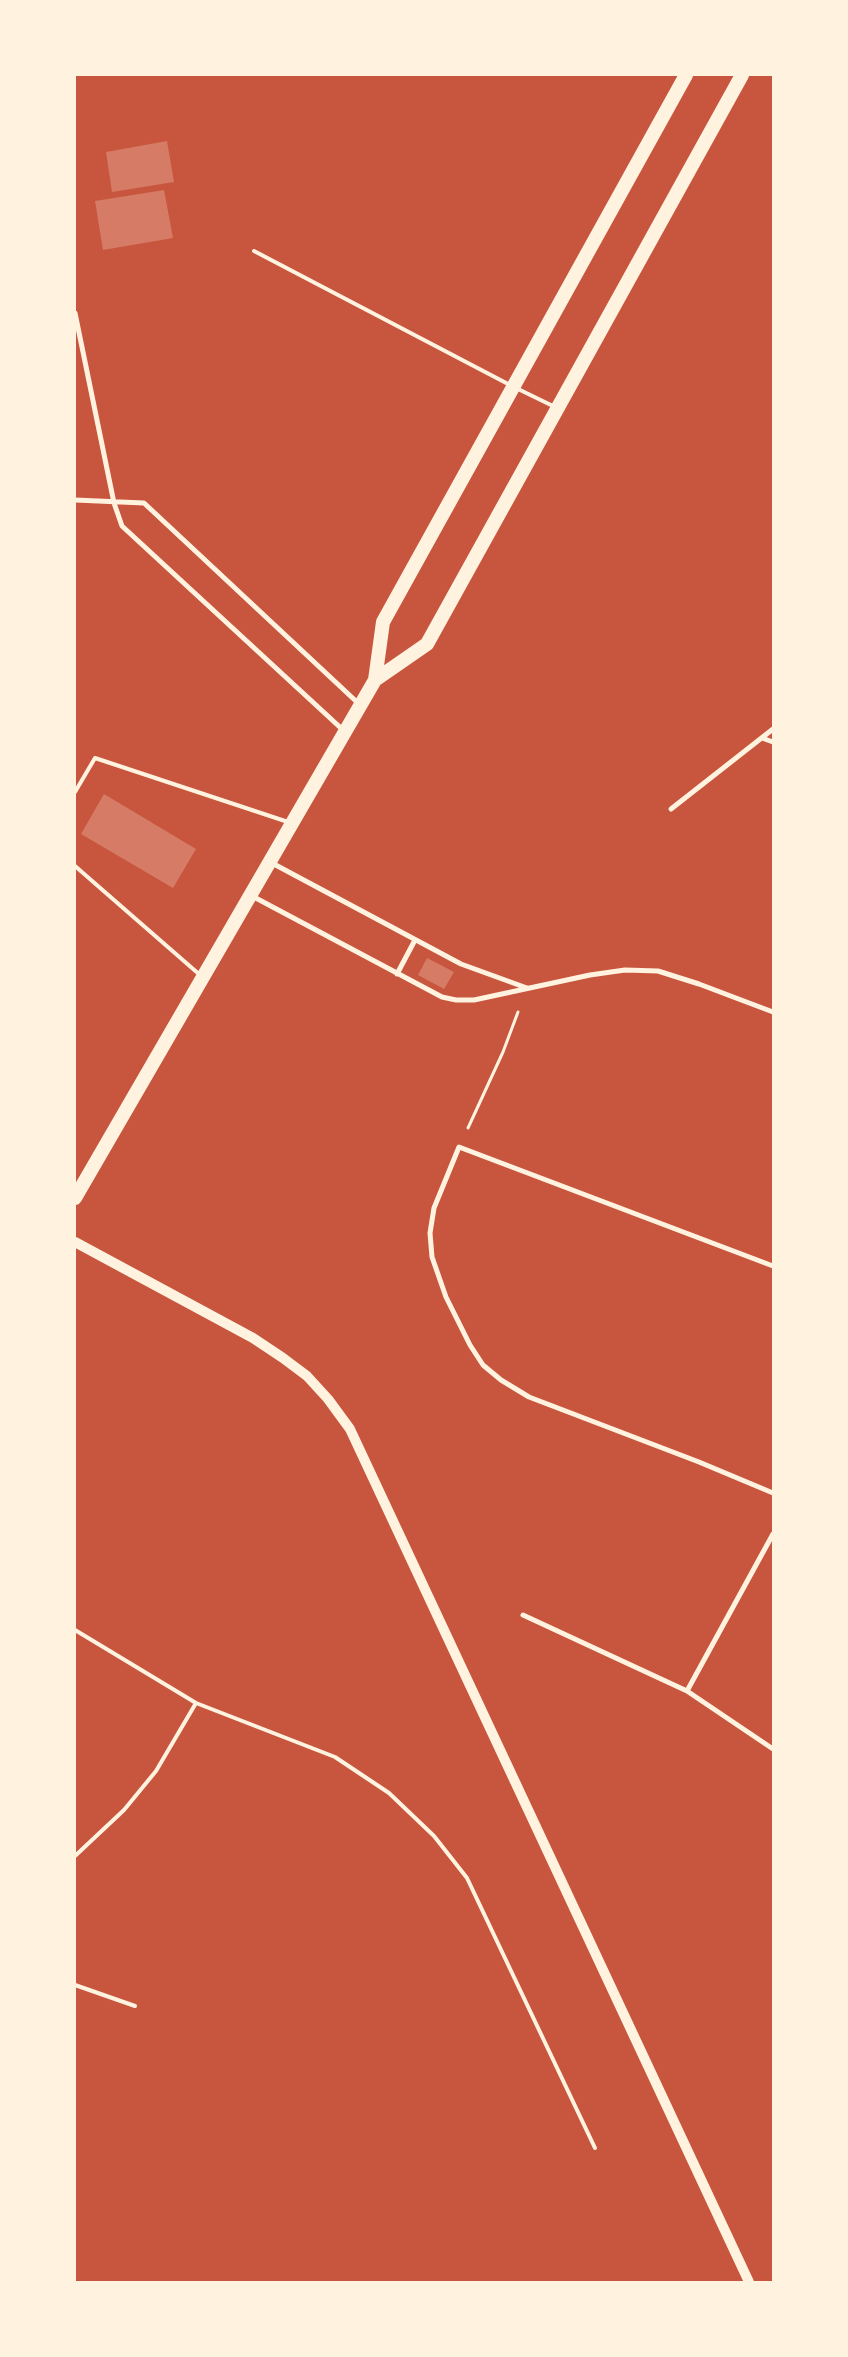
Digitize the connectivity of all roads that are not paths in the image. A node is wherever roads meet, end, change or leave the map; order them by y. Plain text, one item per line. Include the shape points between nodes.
1 (686, 75) edge
2 (742, 75) edge
3 (254, 251) dead end
4 (75, 313) edge
5 (514, 387) junction
6 (557, 408) junction
7 (75, 500) edge
8 (114, 502) junction
9 (375, 680) junction
10 (359, 704) junction
11 (773, 729) edge
12 (344, 730) junction
13 (762, 738) junction
14 (773, 742) edge
15 (75, 792) edge
16 (671, 809) dead end
17 (290, 823) junction
18 (268, 861) junction
19 (75, 866) edge
20 (249, 895) junction
21 (415, 940) junction
22 (397, 974) junction
23 (202, 976) junction
24 (528, 988) junction
25 (773, 1012) edge
26 (75, 1198) edge
27 (75, 1242) edge
28 (773, 1266) edge
29 (773, 1493) edge
30 (773, 1534) edge
31 (523, 1615) dead end
32 (75, 1630) edge
33 (687, 1691) junction
34 (196, 1703) junction
35 (773, 1749) edge
36 (75, 1856) edge
37 (75, 1985) edge
38 (135, 2006) dead end
39 (595, 2148) dead end
40 (749, 2282) edge

1 - 5 highway
2 - 6 highway
3 - 5 lane
4 - 8 street
5 - 6 lane
5 - 9 highway via 383,622
6 - 9 highway via 427,644
7 - 8 street
8 - 10 street via 144,502
8 - 12 street via 122,526
9 - 10 highway
10 - 12 highway
11 - 13 street
12 - 17 highway
13 - 14 street
13 - 16 street
15 - 17 lane via 95,758
17 - 18 highway
18 - 20 highway
18 - 21 street
19 - 23 lane
20 - 22 street
20 - 23 highway
21 - 22 street
21 - 24 street via 461,964
22 - 24 street via 442,997 456,1000 492,998
23 - 26 highway
24 - 25 street via 624,970 658,971
27 - 40 main road via 283,1358 328,1398 350,1429
28 - 29 street via 459,1147 434,1208 430,1233 432,1257 446,1297 483,1365 501,1380 529,1397
30 - 33 street
31 - 33 street
32 - 34 lane
33 - 35 street
34 - 36 lane via 156,1771 124,1810
34 - 39 lane via 335,1757 389,1793 434,1836 467,1878
37 - 38 lane

